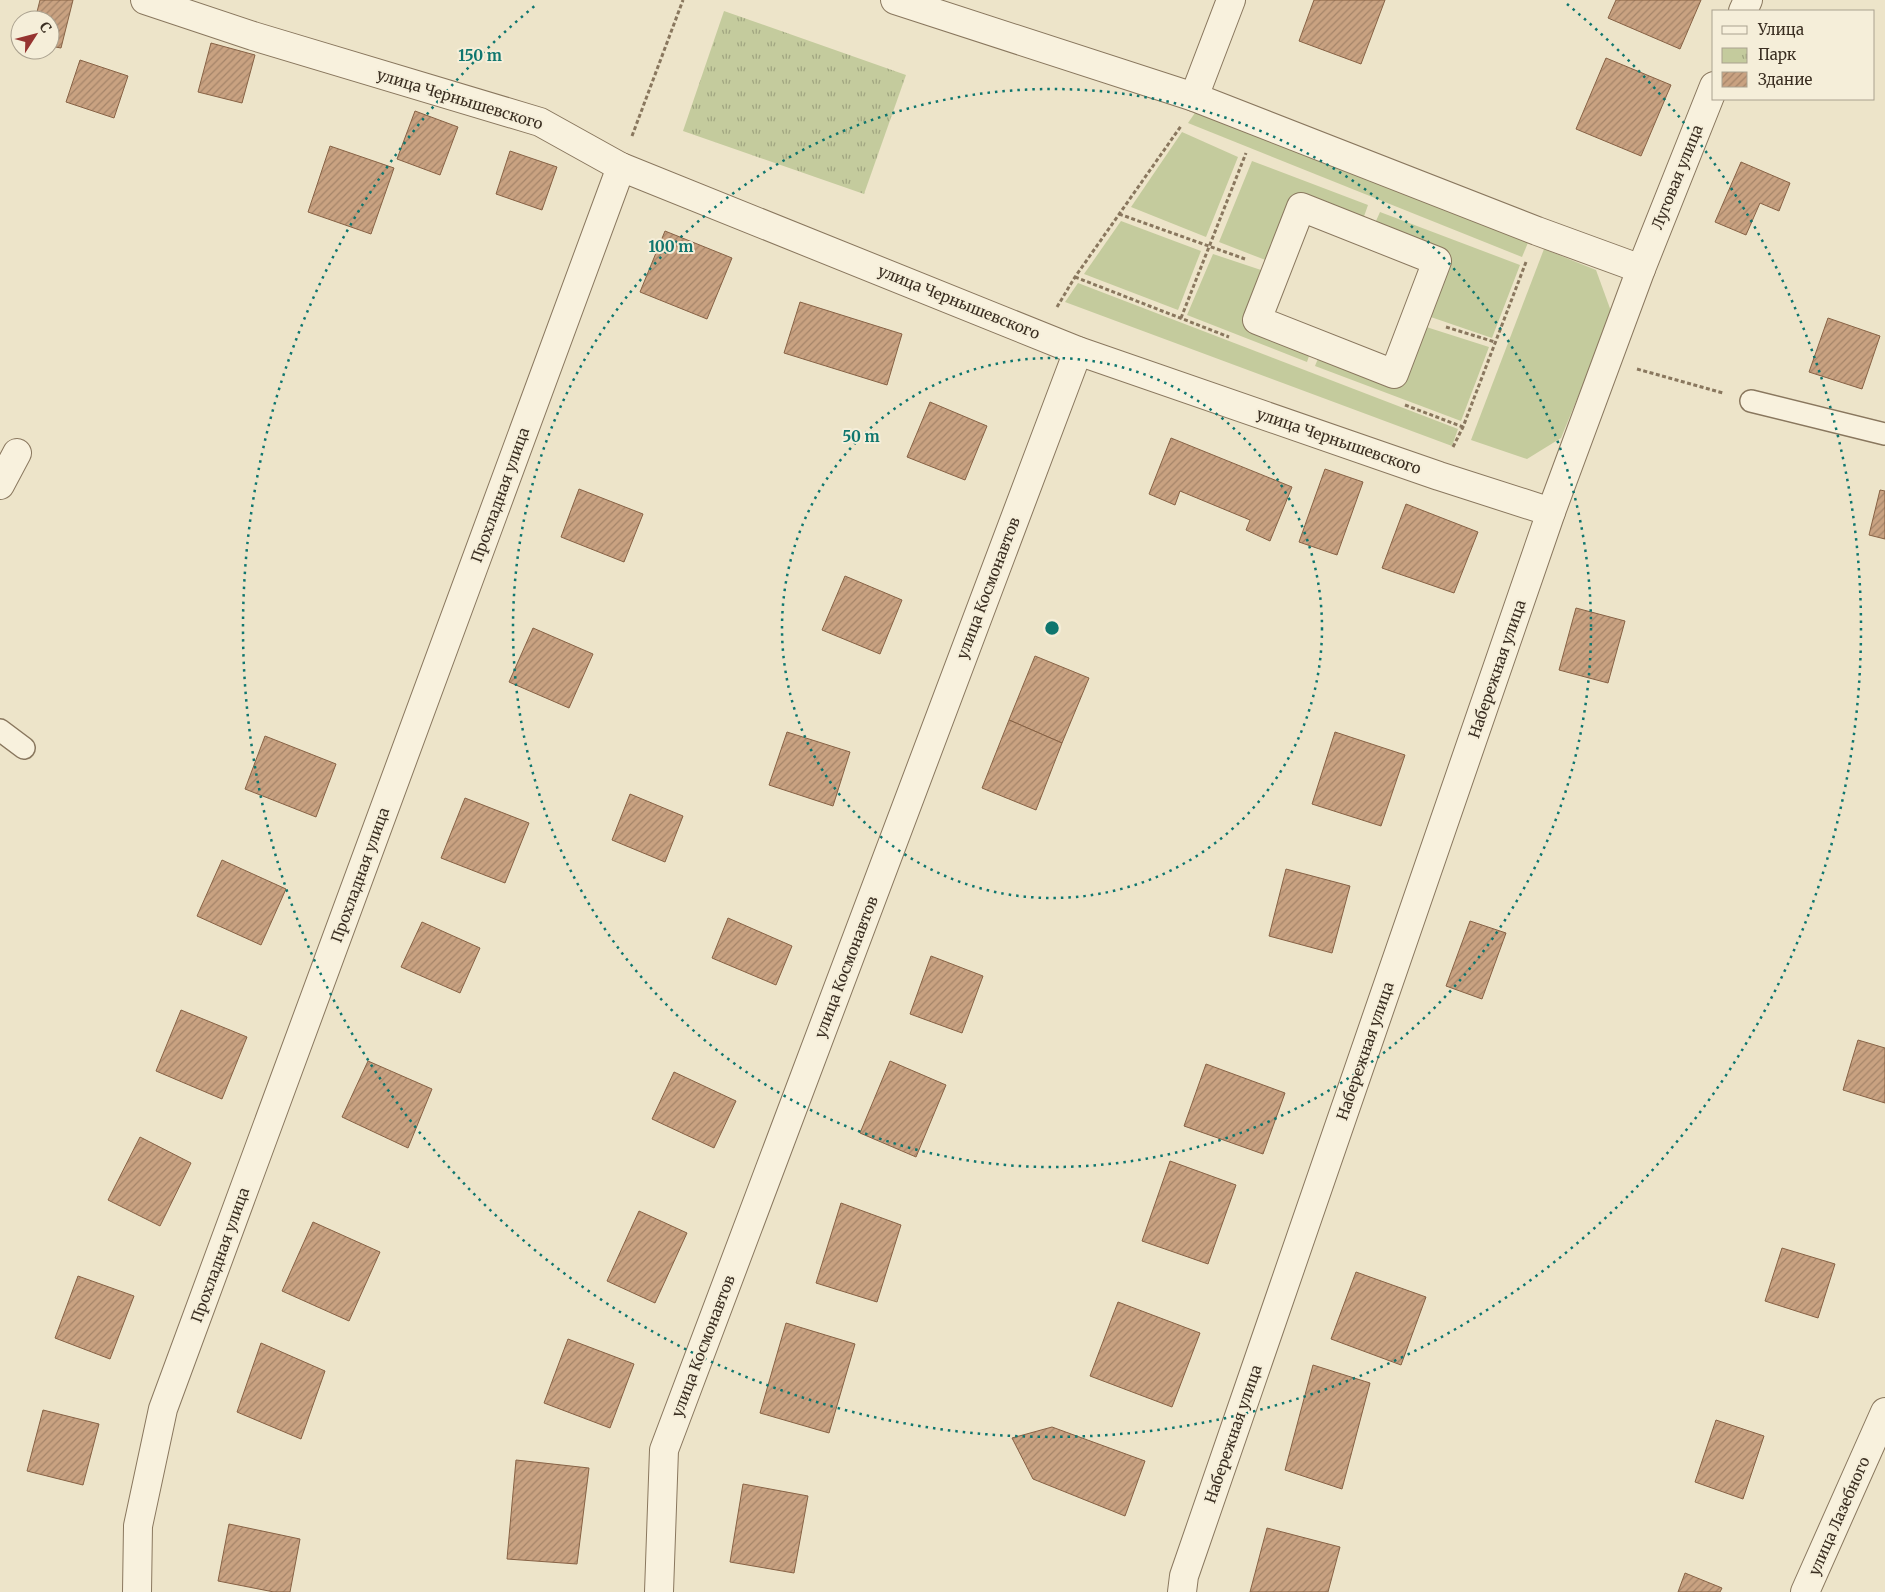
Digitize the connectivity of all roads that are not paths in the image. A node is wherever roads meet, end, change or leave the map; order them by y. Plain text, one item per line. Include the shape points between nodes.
1 (145, 0) edge
2 (895, 0) edge
3 (1231, 0) edge
4 (1712, 91) edge
5 (1197, 98) junction
6 (621, 167) junction
7 (1641, 268) junction
8 (1276, 270) joint
9 (1078, 351) junction
10 (1751, 401) road end
11 (1885, 434) edge
12 (17, 453) dead end
13 (0, 486) edge
14 (1551, 512) junction
15 (0, 730) edge
16 (24, 748) dead end
17 (1885, 1412) edge
18 (137, 1592) edge
19 (659, 1592) edge
20 (1182, 1592) edge
21 (1805, 1592) edge

1 - 6 street, улица Чернышевского via 540,122
2 - 5 street
3 - 5 street
4 - 7 street, Луговая улица
5 - 7 street via 1537,231
6 - 9 street, улица Чернышевского
6 - 18 street, Прохладная улица via 163,1409 138,1526
7 - 14 street
8 - 8 street via 1301,207 1437,262 1394,374 1257,320
9 - 14 street, улица Чернышевского
9 - 19 street, улица Космонавтов via 664,1450
10 - 11 lane
12 - 13 street
14 - 20 street, Набережная улица via 1184,1576
15 - 16 lane
17 - 21 street, улица Лазебного

